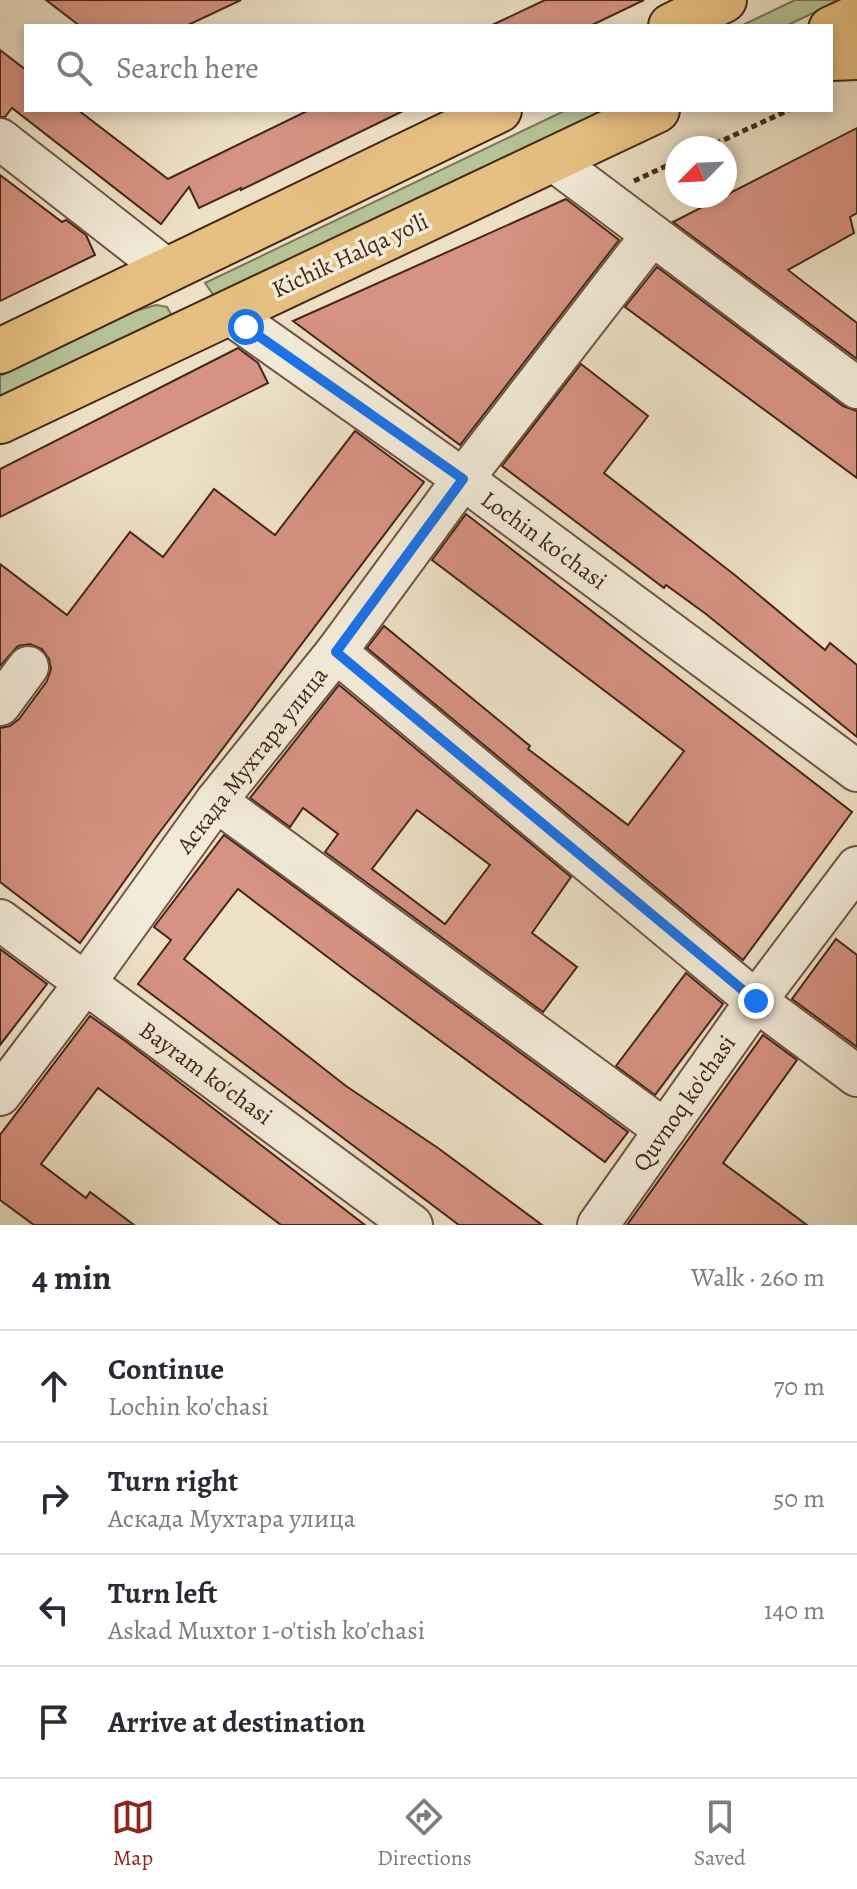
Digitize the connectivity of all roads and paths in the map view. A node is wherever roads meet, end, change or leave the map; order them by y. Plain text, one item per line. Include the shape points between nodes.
1 (672, 0) edge
2 (724, 0) edge
3 (857, 17) edge
4 (669, 24) edge
5 (673, 24) edge
6 (833, 28) edge
7 (857, 57) edge
8 (833, 58) edge
9 (495, 112) edge
10 (653, 112) edge
11 (785, 112) edge
12 (732, 136) edge
13 (0, 139) edge
14 (551, 159) junction
15 (665, 167) edge
16 (601, 197) junction
17 (652, 235) junction
18 (169, 271) junction
19 (228, 313) junction
20 (0, 351) edge
21 (857, 388) edge
22 (0, 421) edge
23 (463, 479) junction
24 (336, 652) junction
25 (28, 667) dead end
26 (0, 705) edge
27 (857, 771) edge
28 (216, 801) junction
29 (857, 867) edge
30 (0, 920) edge
31 (85, 983) junction
32 (756, 1001) junction
33 (857, 1076) edge
34 (0, 1095) edge
35 (665, 1130) junction
36 (412, 1225) edge
37 (598, 1225) edge

1 - 4 main road
2 - 5 main road
3 - 6 main road
7 - 8 main road
9 - 18 main road
10 - 14 main road, Kichik Halqa yo'li
11 - 12 path
13 - 18 street
14 - 16 street
14 - 19 main road, Kichik Halqa yo'li
15 - 16 path
16 - 17 street
17 - 21 street
17 - 23 street, Аскада Мухтара улица
18 - 19 main road
18 - 20 main road
19 - 22 main road, Kichik Halqa yo'li
19 - 23 street, Lochin ko'chasi
23 - 24 street, Аскада Мухтара улица
23 - 27 street, Lochin ko'chasi
24 - 28 street, Аскада Мухтара улица
24 - 32 street
25 - 26 street
28 - 31 street, Аскада Мухтара улица
28 - 35 street
29 - 32 street, Quvnoq ko'chasi
30 - 31 street, Bayram ko'chasi
31 - 34 street, Аскада Мухтара улица
31 - 36 street, Bayram ko'chasi
32 - 33 street
32 - 35 street, Quvnoq ko'chasi
35 - 37 street, Quvnoq ko'chasi

